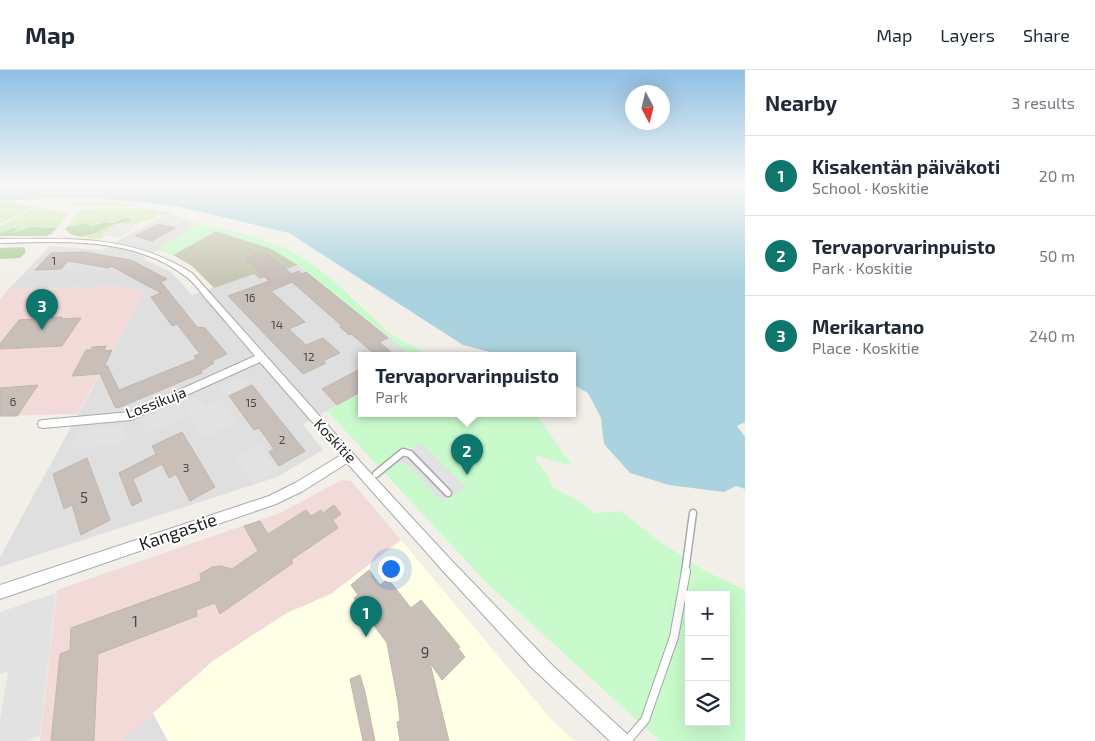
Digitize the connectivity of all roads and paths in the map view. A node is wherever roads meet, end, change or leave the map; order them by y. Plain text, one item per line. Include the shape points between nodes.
1 (0, 241) edge
2 (262, 358) junction
3 (43, 424) dead end
4 (349, 456) junction
5 (376, 474) dead end
6 (448, 493) dead end
7 (693, 513) dead end
8 (0, 592) edge
9 (622, 741) edge
10 (627, 741) edge

1 - 2 street, Koskitie via 97,244 138,251 171,263 189,275
2 - 3 street, Lossikuja via 131,416
2 - 4 street, Koskitie
4 - 8 street, Kangastie via 272,500
4 - 9 street, Koskitie via 538,662
5 - 6 lane via 403,452 410,454
7 - 10 lane via 674,637 645,720

